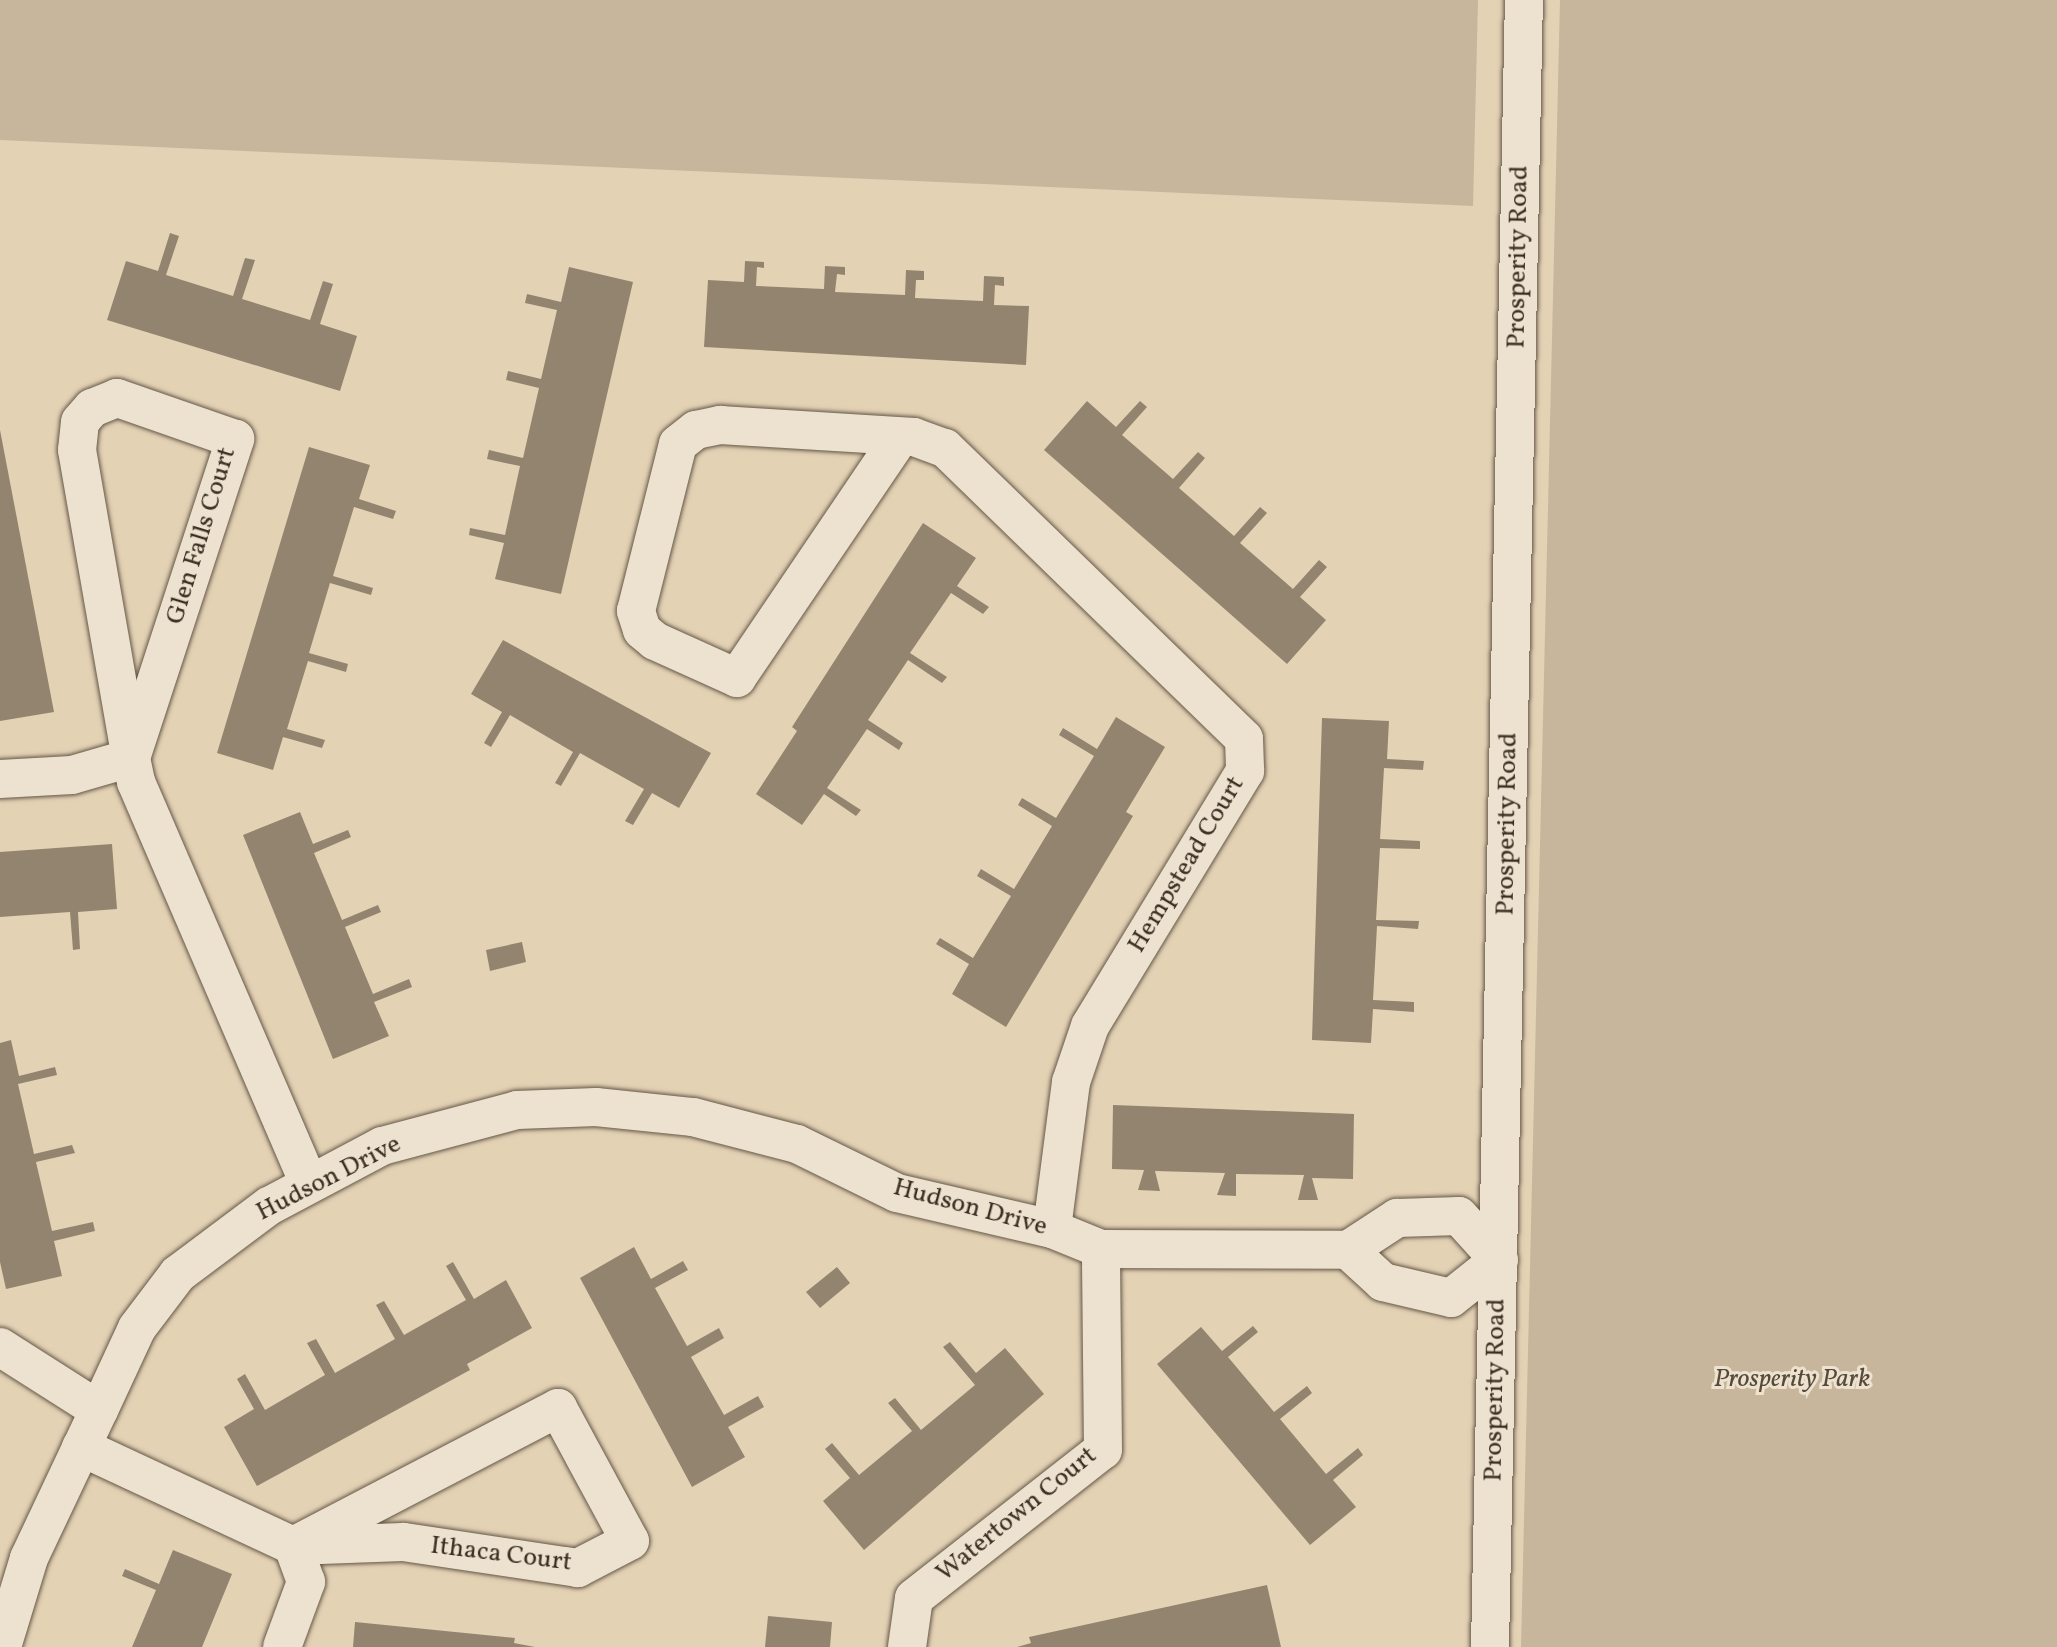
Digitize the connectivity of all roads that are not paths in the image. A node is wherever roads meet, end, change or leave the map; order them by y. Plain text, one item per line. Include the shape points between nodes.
1 (1524, 0) edge
2 (900, 437) junction
3 (131, 758) junction
4 (0, 779) edge
5 (309, 1183) junction
6 (1052, 1229) junction
7 (1101, 1249) junction
8 (1348, 1250) junction
9 (1499, 1260) junction
10 (0, 1347) edge
11 (99, 1410) junction
12 (81, 1447) junction
13 (293, 1546) junction
14 (2, 1647) edge
15 (282, 1647) edge
16 (907, 1647) edge
17 (1490, 1647) edge

1 - 9 street, Prosperity Road
2 - 2 street, Hempstead Court via 720,425 696,430 678,444 636,611 642,630 737,678
2 - 6 street, Hempstead Court via 945,448 1244,739 1245,771 1090,1026 1071,1082
3 - 3 street, Glen Falls Court via 77,450 80,422 92,408 117,398 235,439
3 - 4 street via 72,775
3 - 5 street, Glen Falls Court via 151,823
5 - 6 street, Hudson Drive via 382,1146 457,1124 517,1110 596,1107 693,1117 797,1144 897,1193
5 - 11 street, Hudson Drive via 218,1240 178,1274 137,1328
6 - 7 street, Hudson Drive
7 - 8 street, Hudson Drive
7 - 16 street, Watertown Court via 1103,1450 914,1598
8 - 9 street via 1383,1282 1451,1298
8 - 9 street via 1397,1219 1459,1216
9 - 17 street, Prosperity Road
10 - 11 street
11 - 12 street, Hudson Drive
12 - 13 street, Ithaca Court
12 - 14 street, Hudson Drive via 29,1558
13 - 13 street, Ithaca Court via 558,1408 630,1541 578,1568 403,1542
13 - 15 street via 306,1582

